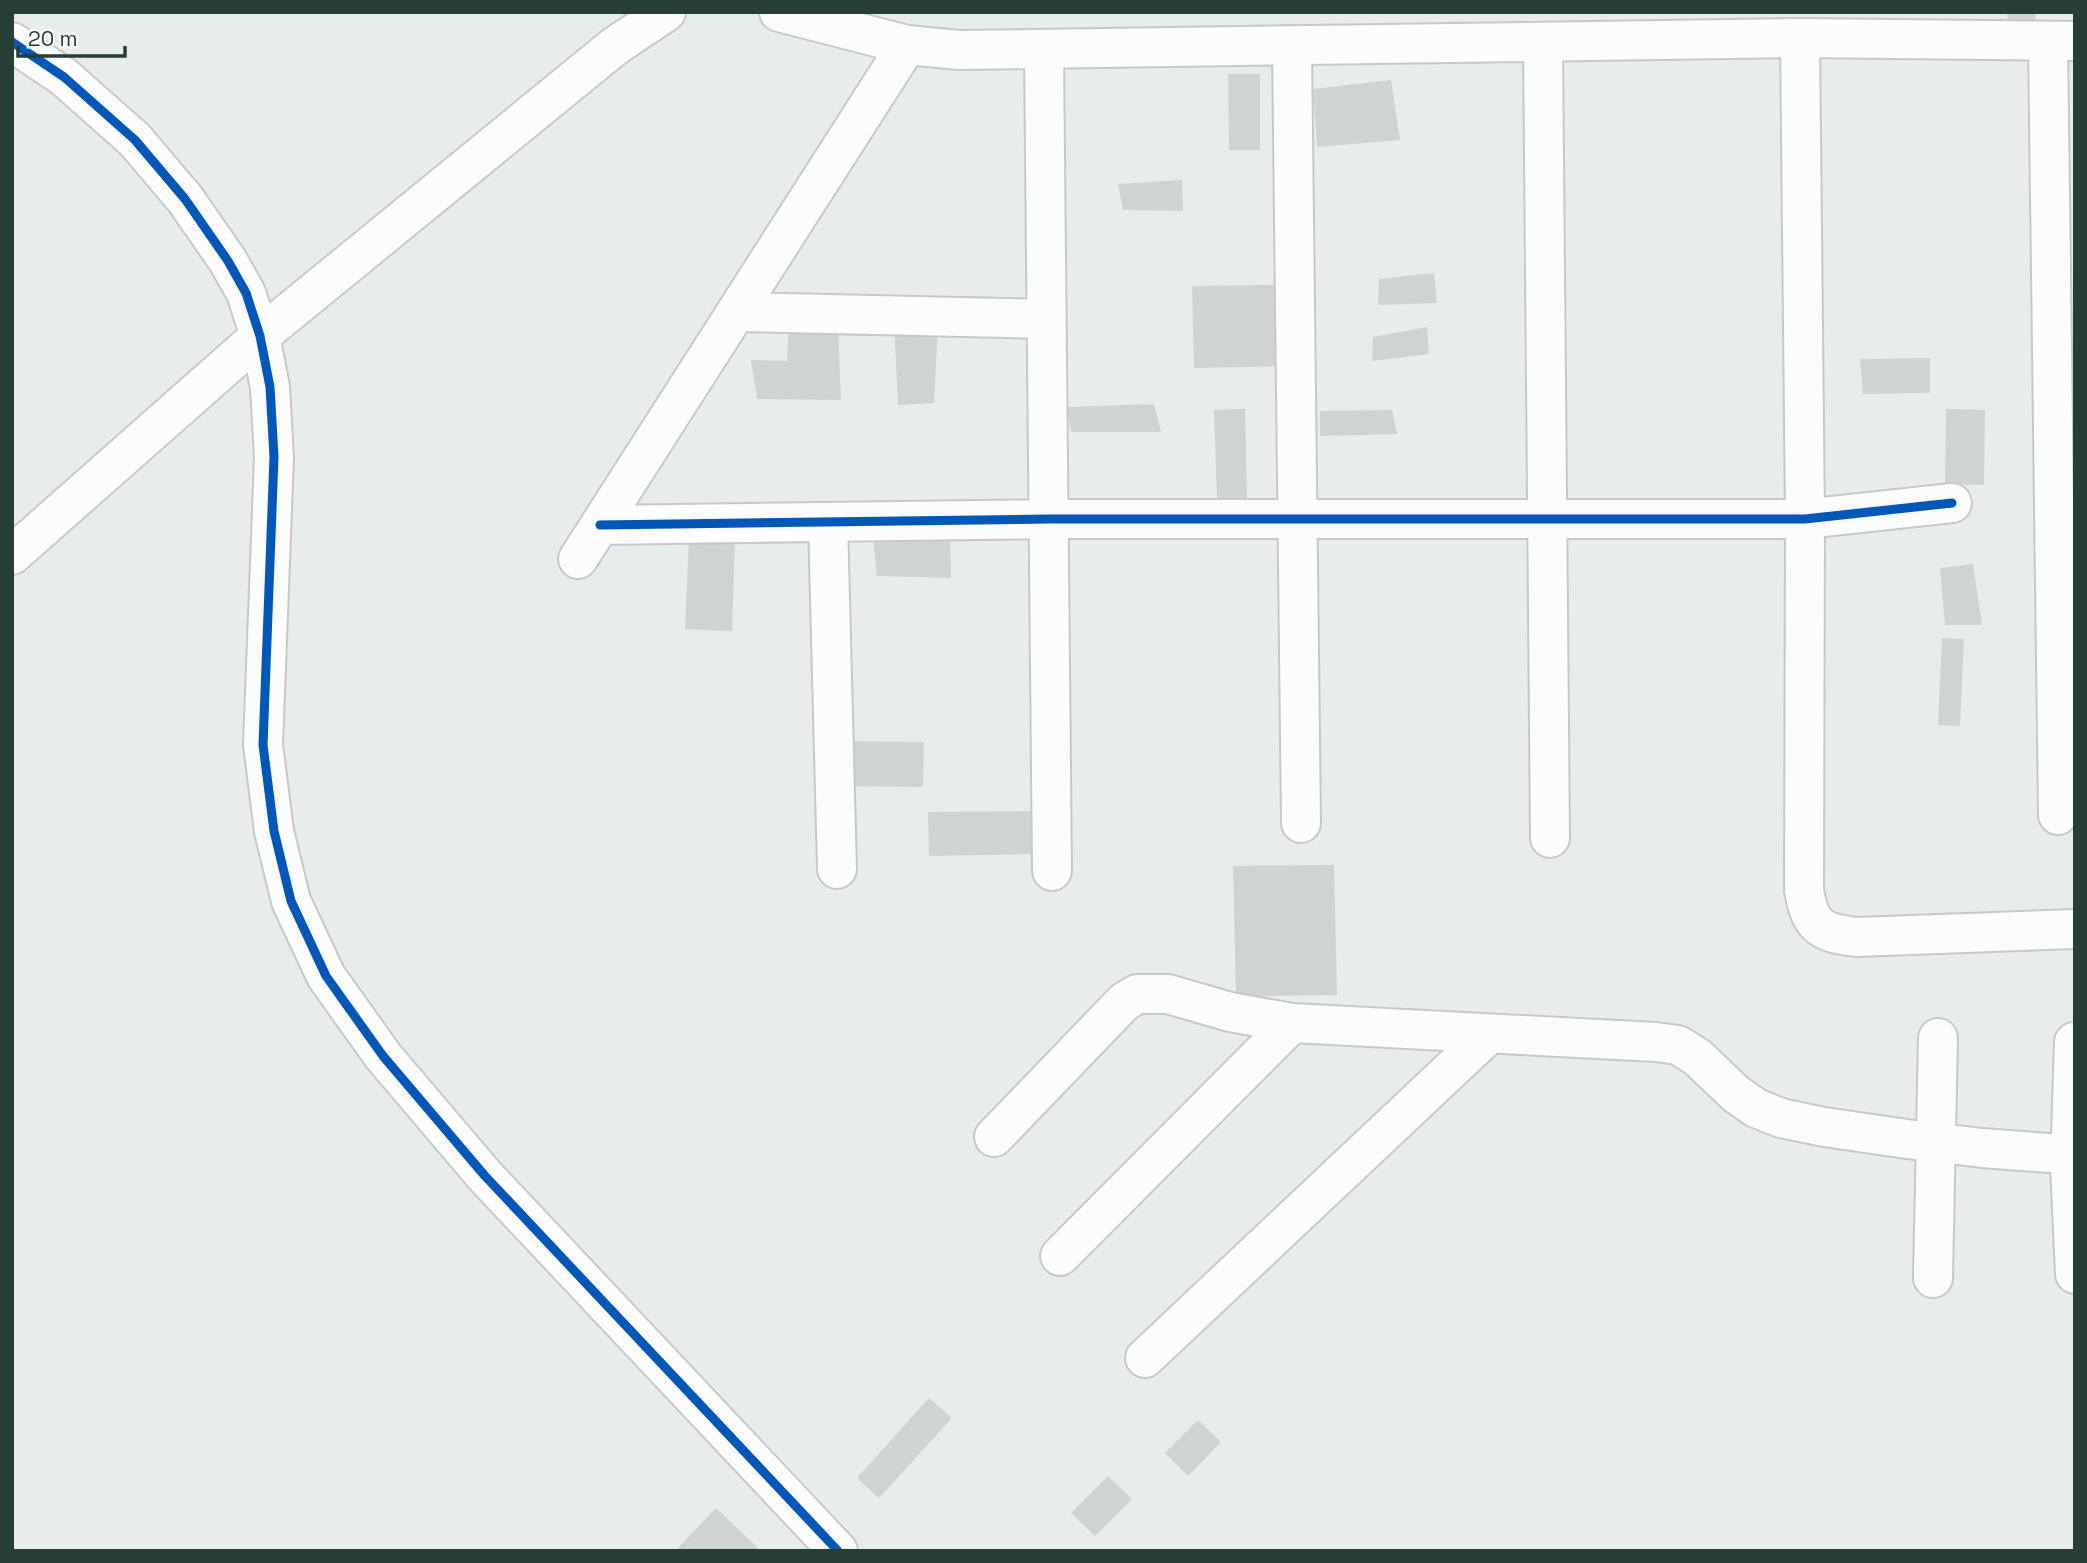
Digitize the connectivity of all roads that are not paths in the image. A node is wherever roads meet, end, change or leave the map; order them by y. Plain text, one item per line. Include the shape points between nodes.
1 (666, 12) edge
2 (779, 12) edge
3 (1800, 38) junction
4 (2061, 41) edge
5 (12, 42) edge
6 (1543, 43) junction
7 (907, 45) junction
8 (1292, 47) junction
9 (1044, 51) junction
10 (737, 312) junction
11 (1046, 319) junction
12 (260, 336) junction
13 (1952, 503) dead end
14 (1048, 519) junction
15 (1298, 519) junction
16 (1805, 519) junction
17 (1548, 520) junction
18 (828, 522) junction
19 (600, 525) junction
20 (12, 555) edge
21 (578, 559) dead end
22 (2058, 815) dead end
23 (1301, 822) dead end
24 (1550, 838) dead end
25 (837, 869) dead end
26 (1052, 871) dead end
27 (2075, 929) edge
28 (1292, 1023) junction
29 (1489, 1034) junction
30 (1938, 1038) dead end
31 (2074, 1042) edge
32 (994, 1137) dead end
33 (1936, 1142) junction
34 (2073, 1155) edge
35 (1060, 1256) dead end
36 (2075, 1274) edge
37 (1933, 1278) dead end
38 (1145, 1358) dead end
39 (838, 1551) edge

1 - 12 street via 615,46
2 - 7 street
3 - 4 street
3 - 6 street
3 - 16 street
4 - 22 street
5 - 12 street via 74,86 135,140 169,179 228,261 246,293
6 - 8 street
6 - 17 street
7 - 9 street
7 - 10 street
8 - 9 street
8 - 15 street
9 - 11 street
10 - 11 street
10 - 19 street
11 - 14 street
12 - 20 street
12 - 39 street via 270,387 274,457 263,744 274,831 291,901 326,976 383,1056 485,1176
13 - 16 street
14 - 15 street
14 - 18 street
14 - 26 street
15 - 17 street
15 - 23 street
16 - 17 street
16 - 27 street via 1804,890 1816,926 1857,937
17 - 24 street
18 - 19 street
18 - 25 street
19 - 21 street
28 - 29 street
28 - 32 street via 1168,994 1137,994 1124,1002
28 - 35 street
29 - 33 street via 1678,1045 1736,1094 1781,1118
29 - 38 street
30 - 33 street
31 - 34 street
33 - 34 street
33 - 37 street
34 - 36 street

